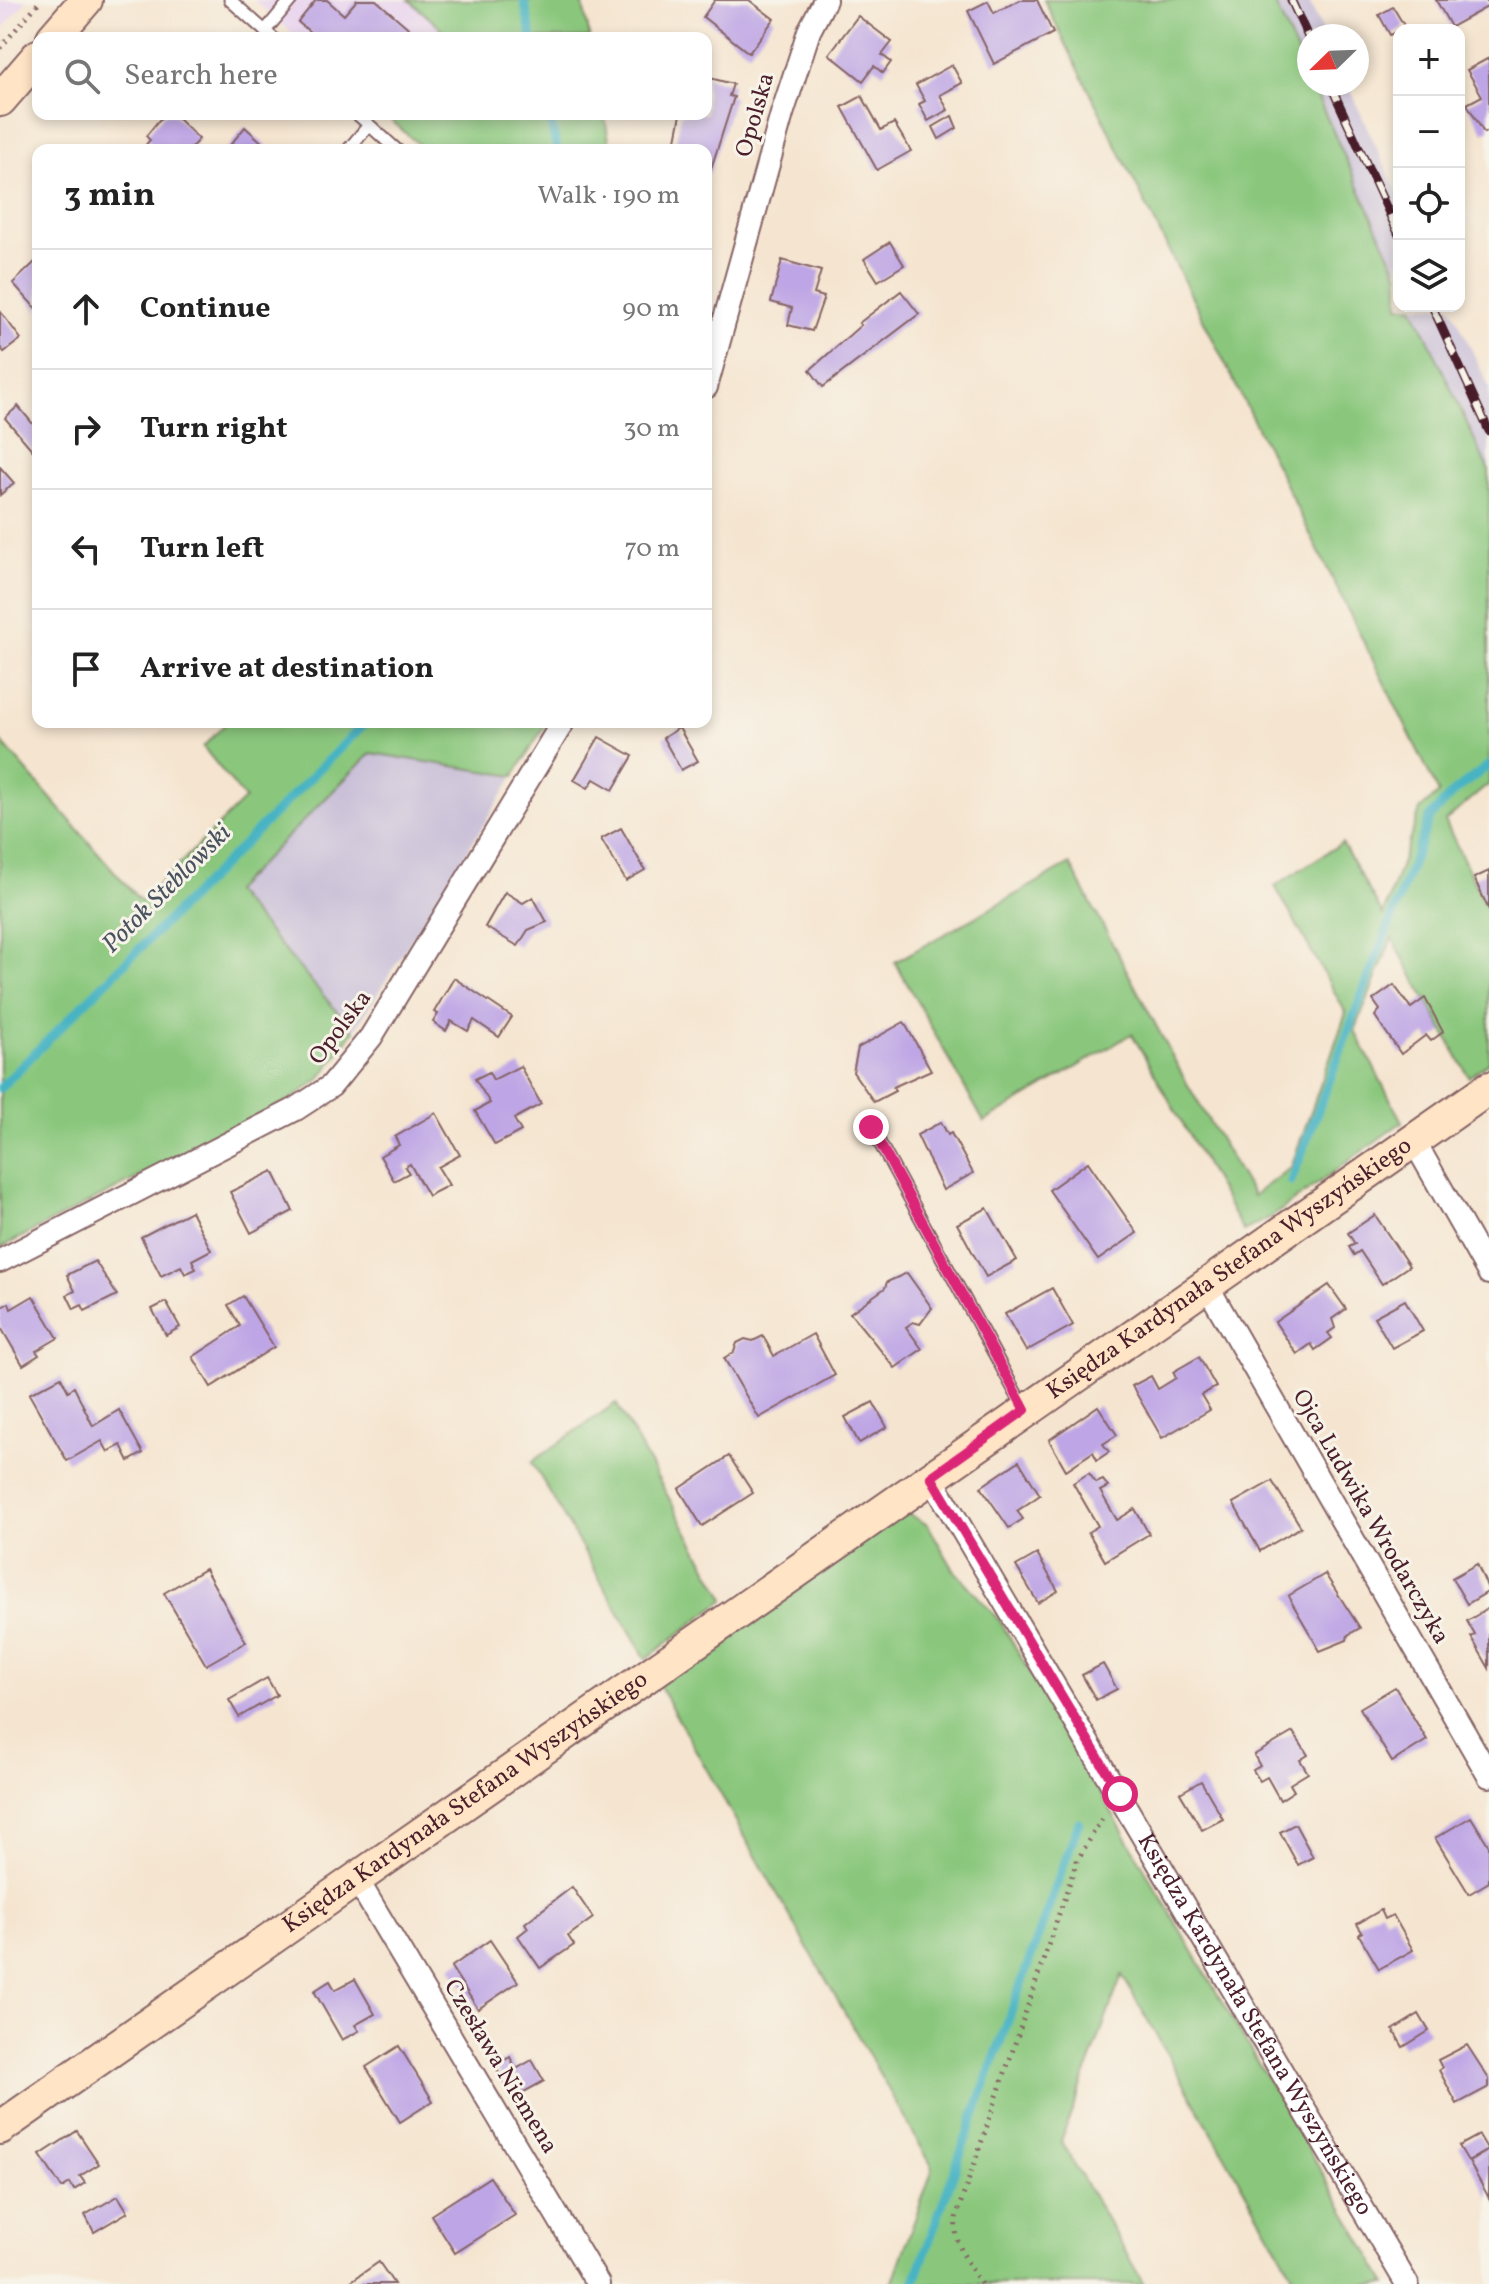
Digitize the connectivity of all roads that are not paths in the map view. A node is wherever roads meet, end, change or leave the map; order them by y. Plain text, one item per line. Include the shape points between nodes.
1 (86, 0) edge
2 (230, 0) edge
3 (291, 0) edge
4 (825, 0) edge
5 (58, 32) edge
6 (266, 32) edge
7 (271, 32) edge
8 (32, 63) edge
9 (0, 100) edge
10 (364, 120) edge
11 (369, 125) junction
12 (353, 144) edge
13 (390, 144) edge
14 (712, 365) edge
15 (559, 728) edge
16 (1489, 1088) edge
17 (871, 1127) dead end
18 (1414, 1141) junction
19 (0, 1261) edge
20 (1489, 1273) edge
21 (1206, 1284) junction
22 (1025, 1410) junction
23 (931, 1477) junction
24 (1489, 1776) edge
25 (356, 1878) junction
26 (0, 2128) edge
27 (598, 2284) edge
28 (1407, 2284) edge

1 - 5 street
2 - 6 lane
3 - 7 lane
4 - 14 street, Opolska via 809,31 782,114
8 - 9 street
10 - 11 lane
11 - 12 lane
11 - 13 lane
15 - 19 street, Opolska via 371,1037 331,1086
16 - 18 street, Księdza Kardynała Stefana Wyszyńskiego
17 - 22 lane
18 - 20 street
18 - 21 street, Księdza Kardynała Stefana Wyszyńskiego
21 - 22 street, Księdza Kardynała Stefana Wyszyńskiego
21 - 24 street, Ojca Ludwika Wrodarczyka
22 - 23 street, Księdza Kardynała Stefana Wyszyńskiego
23 - 25 street, Księdza Kardynała Stefana Wyszyńskiego
23 - 28 street, Księdza Kardynała Stefana Wyszyńskiego
25 - 26 street, Księdza Kardynała Stefana Wyszyńskiego
25 - 27 street, Czesława Niemena

